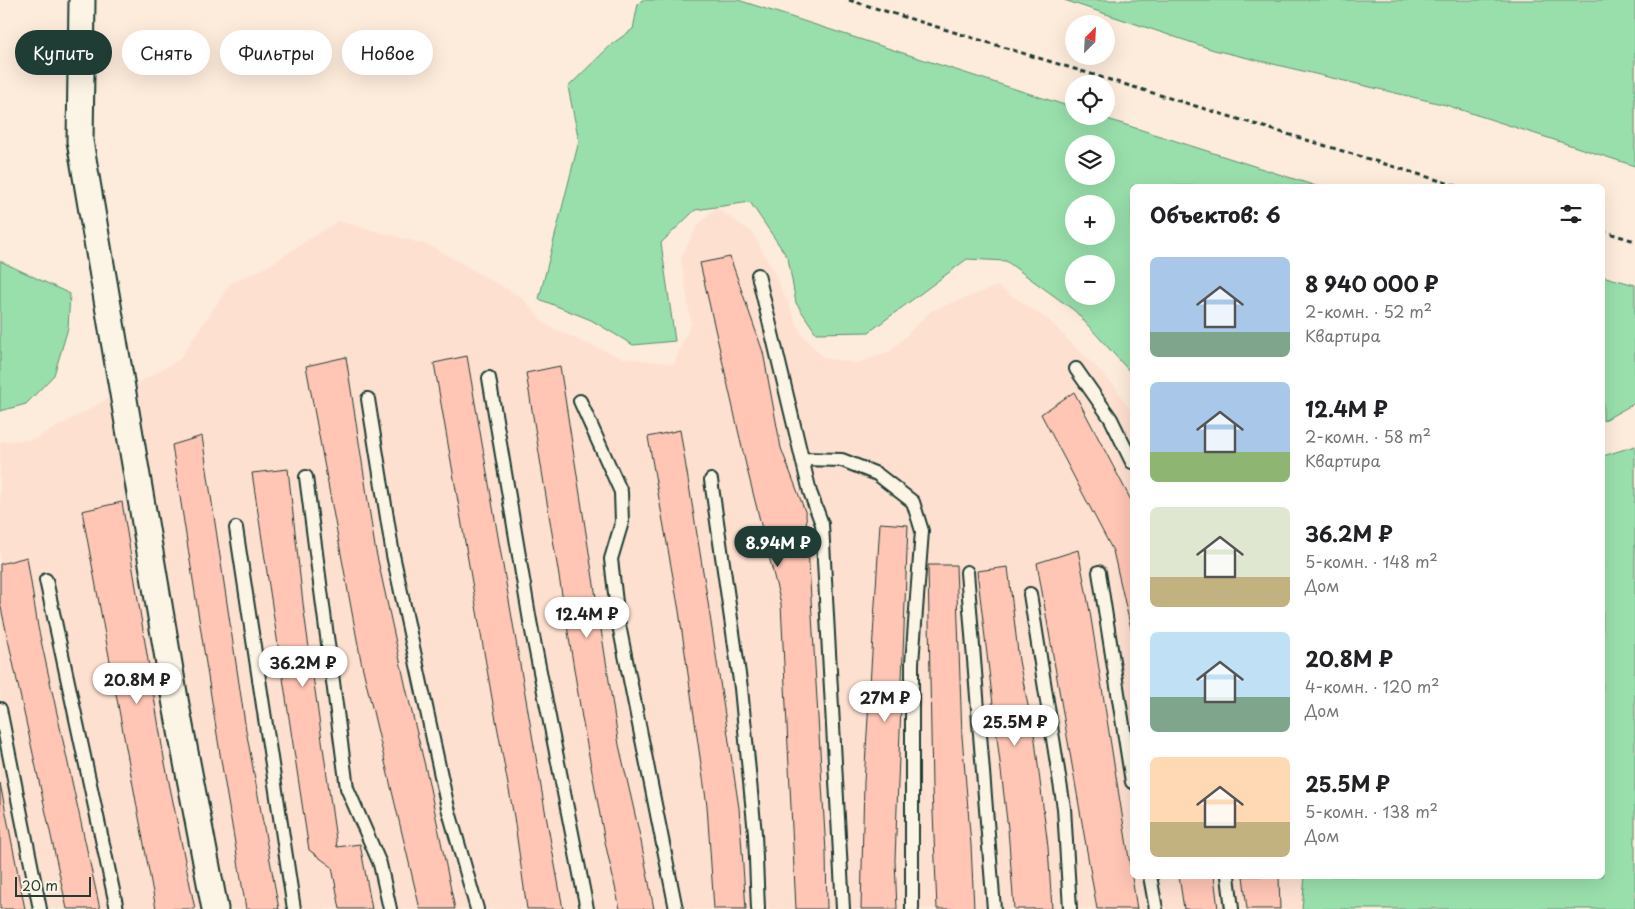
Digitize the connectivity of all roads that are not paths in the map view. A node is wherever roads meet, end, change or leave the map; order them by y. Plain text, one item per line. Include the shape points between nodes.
1 (82, 0) edge
2 (758, 275) dead end
3 (1076, 369) dead end
4 (489, 378) dead end
5 (368, 399) dead end
6 (580, 401) dead end
7 (1130, 458) edge
8 (802, 459) junction
9 (306, 477) dead end
10 (711, 480) dead end
11 (236, 528) dead end
12 (967, 572) dead end
13 (1099, 572) dead end
14 (46, 580) dead end
15 (1030, 594) dead end
16 (0, 709) edge
17 (1130, 769) edge
18 (1151, 879) edge
19 (1228, 879) edge
20 (40, 909) edge
21 (117, 909) edge
22 (215, 909) edge
23 (294, 909) edge
24 (390, 909) edge
25 (477, 909) edge
26 (587, 909) edge
27 (676, 909) edge
28 (758, 909) edge
29 (843, 909) edge
30 (912, 909) edge
31 (994, 909) edge
32 (1070, 909) edge
33 (1156, 909) edge
34 (1232, 909) edge

1 - 22 street via 80,142 174,696
2 - 8 lane
3 - 7 lane via 1111,419
4 - 26 lane via 530,621
5 - 25 lane via 393,555 448,808
6 - 27 lane via 621,492 622,522 611,559 618,620
8 - 29 lane via 822,524
8 - 30 lane via 842,460 877,474 913,502 922,531 912,663
9 - 24 lane via 347,788 380,864
10 - 28 lane via 741,688 756,834
11 - 23 lane
12 - 31 lane
13 - 17 lane
14 - 21 lane
15 - 32 lane via 1064,808
16 - 20 lane
18 - 33 lane
19 - 34 lane

